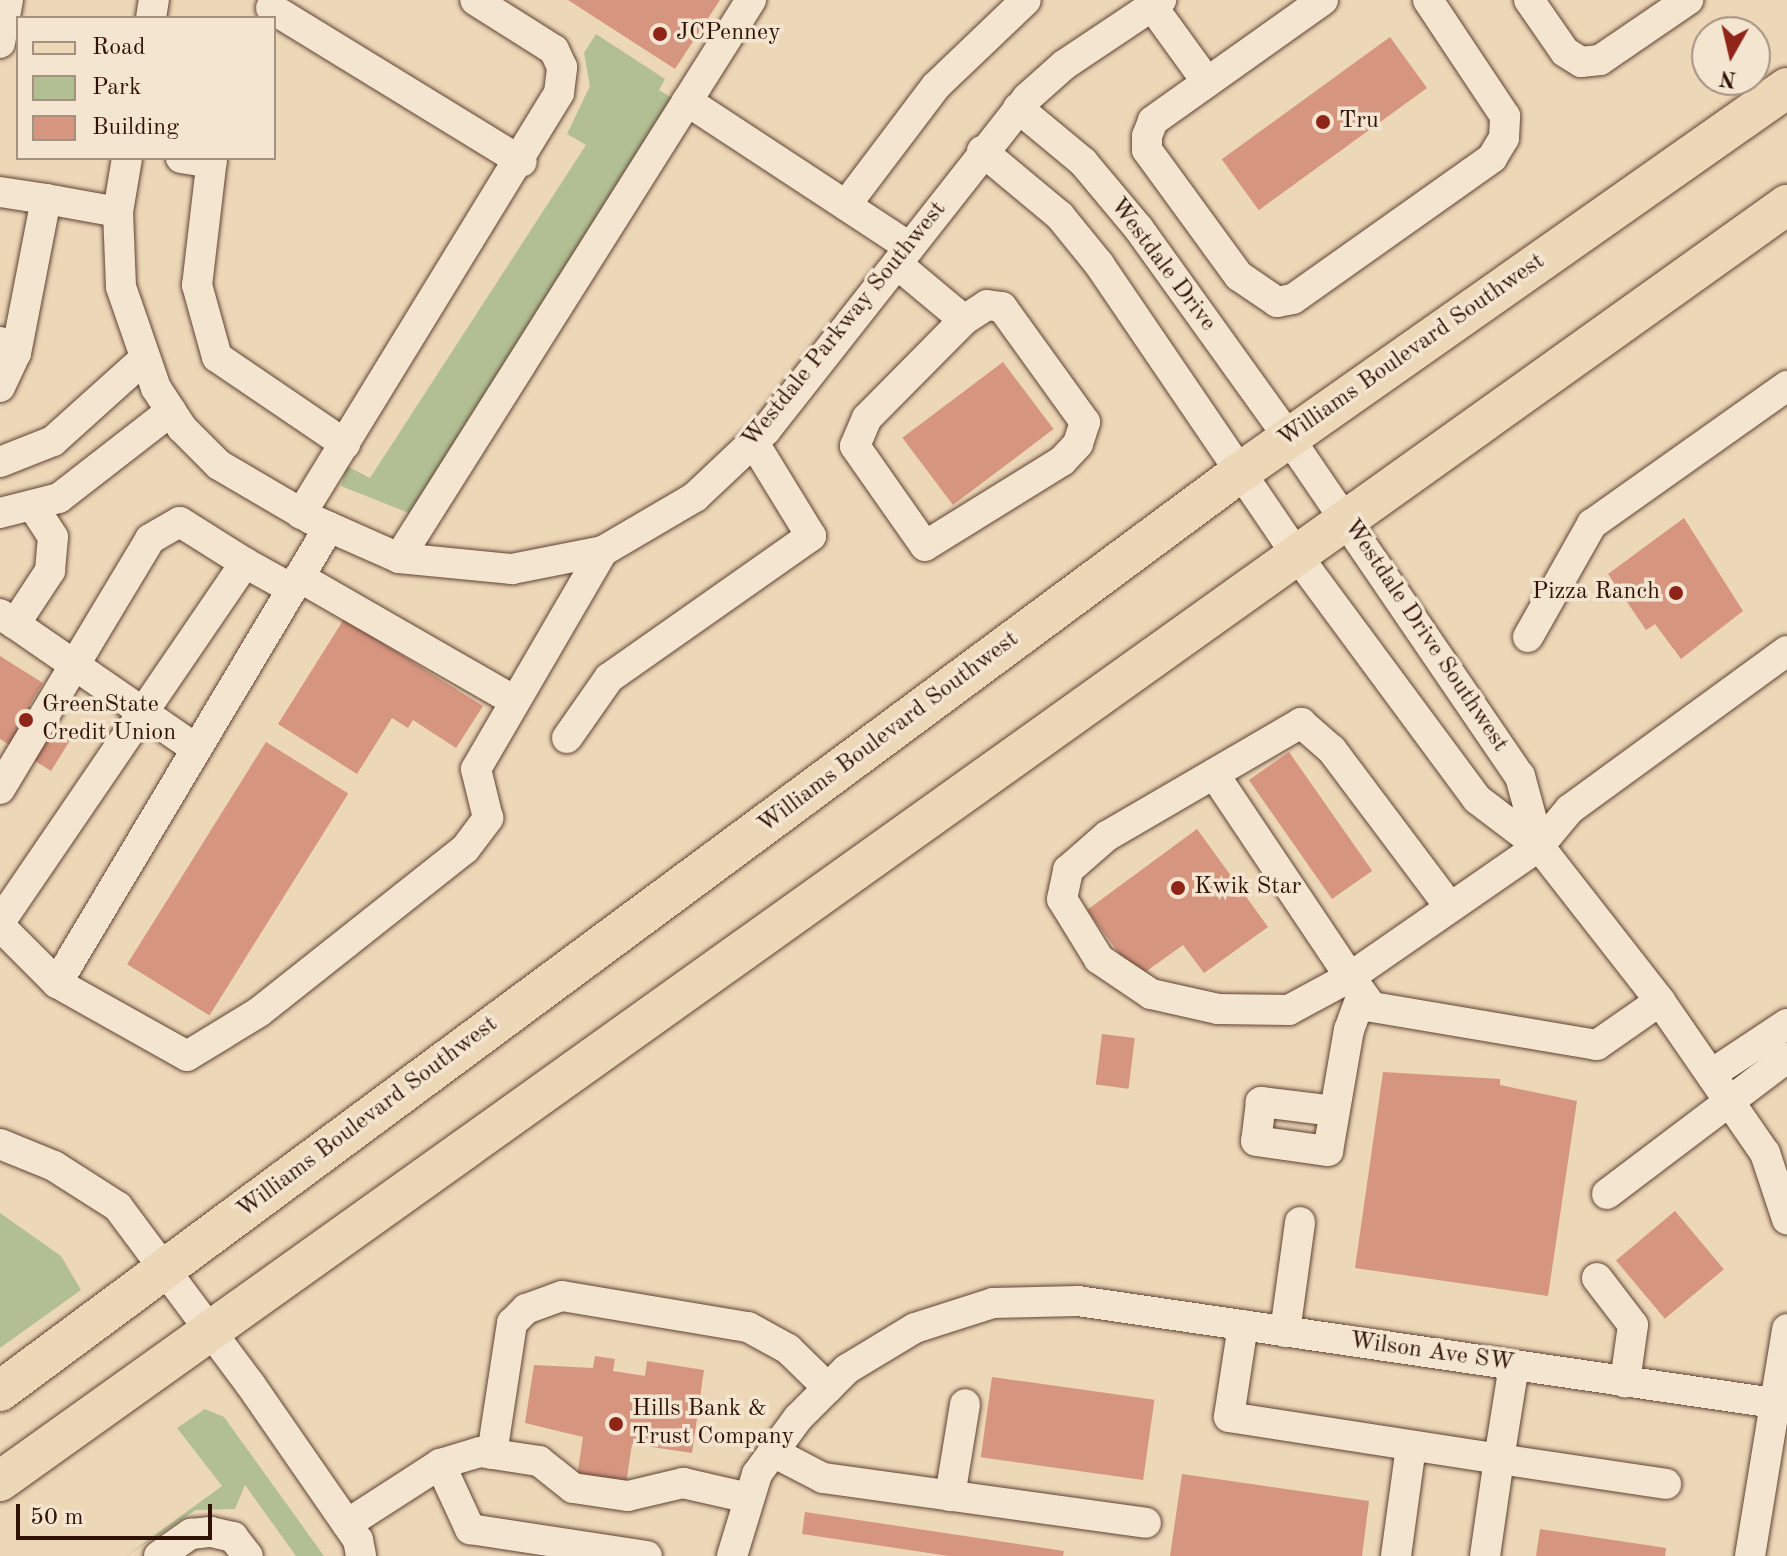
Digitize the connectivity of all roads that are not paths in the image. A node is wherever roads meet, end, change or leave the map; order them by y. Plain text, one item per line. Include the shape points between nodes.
1 (8, 0) edge
2 (475, 0) edge
3 (751, 0) edge
4 (1026, 0) edge
5 (1323, 0) edge
6 (1428, 0) edge
7 (1529, 0) edge
8 (1688, 0) edge
9 (1157, 3) edge
10 (271, 9) edge
11 (0, 43) edge
12 (1207, 82) junction
13 (1787, 88) edge
14 (687, 101) junction
15 (1018, 108) junction
16 (982, 151) junction
17 (127, 160) edge
18 (212, 161) edge
19 (522, 162) junction
20 (0, 192) edge
21 (46, 199) junction
22 (846, 205) junction
23 (1787, 205) edge
24 (118, 212) junction
25 (903, 256) junction
26 (964, 320) junction
27 (5, 354) edge
28 (144, 359) junction
29 (1787, 386) edge
30 (0, 387) edge
31 (171, 411) junction
32 (1289, 438) junction
33 (754, 443) junction
34 (345, 444) junction
35 (0, 462) edge
36 (1242, 471) junction
37 (34, 508) junction
38 (0, 513) edge
39 (301, 514) junction
40 (1346, 520) junction
41 (329, 527) junction
42 (603, 551) junction
43 (1298, 557) junction
44 (399, 558) junction
45 (245, 563) junction
46 (295, 583) junction
47 (7, 619) edge
48 (1528, 637) dead end
49 (1787, 651) edge
50 (76, 667) junction
51 (515, 701) junction
52 (140, 713) junction
53 (567, 738) dead end
54 (196, 749) junction
55 (1214, 774) junction
56 (0, 789) edge
57 (1539, 846) junction
58 (1449, 906) junction
59 (0, 924) edge
60 (57, 983) junction
61 (1356, 986) junction
62 (1660, 1001) junction
63 (1787, 1024) edge
64 (1787, 1058) edge
65 (1713, 1073) junction
66 (1730, 1098) junction
67 (1334, 1111) dead end
68 (0, 1144) edge
69 (1607, 1194) dead end
70 (1787, 1219) edge
71 (1300, 1222) dead end
72 (166, 1268) junction
73 (1597, 1278) dead end
74 (1243, 1325) junction
75 (211, 1329) junction
76 (1787, 1329) edge
77 (1285, 1332) junction
78 (1514, 1365) junction
79 (1625, 1382) junction
80 (828, 1388) junction
81 (0, 1391) edge
82 (965, 1404) dead end
83 (1781, 1404) edge
84 (1411, 1446) junction
85 (773, 1452) junction
86 (492, 1454) junction
87 (1499, 1459) junction
88 (440, 1464) junction
89 (0, 1481) edge
90 (1666, 1484) dead end
91 (950, 1496) junction
92 (749, 1498) junction
93 (1146, 1523) dead end
94 (347, 1524) junction
95 (468, 1543) edge
96 (159, 1556) edge
97 (248, 1556) edge
98 (361, 1556) edge
99 (647, 1556) edge
100 (732, 1556) edge
101 (1396, 1556) edge
102 (1485, 1556) edge
103 (1750, 1556) edge

1 - 11 street
2 - 19 street via 554,50 562,67 559,93
3 - 14 street
4 - 22 street via 936,86
5 - 12 street
6 - 12 street via 1505,116 1504,138 1492,158 1293,299 1261,297 1239,276 1147,150 1153,121
7 - 8 street via 1565,52 1581,62 1600,60
9 - 12 street
9 - 15 street, Westdale Parkway Southwest via 1064,65
10 - 19 street
13 - 32 main road, Williams Boulevard Southwest
14 - 22 street
14 - 44 street
15 - 16 street, Westdale Parkway Southwest
15 - 32 street, Westdale Drive via 1083,162 1139,229
16 - 25 street, Westdale Parkway Southwest
16 - 36 street, Westdale Drive via 1060,216
17 - 24 street, Westdale Parkway Southwest
18 - 34 street via 197,285 217,357
19 - 34 street
20 - 21 street
21 - 24 street
21 - 27 street
22 - 25 street
23 - 40 main road
24 - 28 street, Westdale Parkway Southwest via 121,287
25 - 26 street
25 - 33 street, Westdale Parkway Southwest
26 - 26 street via 987,305 1002,307 1085,422 1078,444 1062,461 925,546 855,446 867,418
27 - 30 street
28 - 31 street, Westdale Parkway Southwest
28 - 35 street via 53,441
29 - 48 street via 1592,524
31 - 37 street via 80,483
31 - 39 street, Westdale Parkway Southwest via 219,465
32 - 36 main road, Williams Boulevard Southwest
32 - 40 street, Westdale Drive Southwest
33 - 42 street, Westdale Parkway Southwest via 695,497
33 - 53 street via 811,536 609,678
34 - 39 street
36 - 43 street, Westdale Drive Southwest
36 - 72 main road, Williams Boulevard Southwest
37 - 38 street
37 - 47 street via 53,537 50,571
39 - 41 street, Westdale Parkway Southwest
40 - 43 main road
40 - 57 street, Westdale Drive Southwest via 1520,776
41 - 44 street, Westdale Parkway Southwest
41 - 46 street
42 - 44 street, Westdale Parkway Southwest via 512,569
42 - 51 street
43 - 57 street, Westdale Drive Southwest via 1477,799
43 - 75 main road
45 - 46 street
45 - 50 street via 180,522 150,539
45 - 52 street
46 - 51 street
46 - 54 street
47 - 50 street
49 - 57 street via 1570,809
50 - 52 street
50 - 56 street
51 - 60 street via 476,769 488,818 465,849 259,1012 187,1056
52 - 54 street
52 - 59 street
54 - 60 street
55 - 58 street via 1301,723 1332,750
55 - 61 street
55 - 61 street via 1107,836 1068,870 1062,899 1099,959 1151,994 1218,1009 1289,1010
57 - 58 street
57 - 62 street, Westdale Drive Southwest
58 - 61 street
59 - 60 street
61 - 62 street via 1372,1007 1395,1013 1597,1045
61 - 67 street
62 - 65 street, Westdale Drive Southwest
63 - 65 street
64 - 66 street
65 - 66 street, Westdale Drive Southwest
66 - 69 street
66 - 70 street, Westdale Drive Southwest via 1765,1153
68 - 72 street via 54,1166 118,1207
71 - 77 street
72 - 75 street
72 - 81 main road, Williams Boulevard Southwest
73 - 79 street via 1633,1325
74 - 77 street, Wilson Ave SW
74 - 80 street, Wilson Ave SW via 1078,1301 993,1303 915,1328
74 - 84 street via 1229,1417
75 - 89 main road
75 - 94 street
76 - 83 street
77 - 78 street, Wilson Ave SW
78 - 79 street, Wilson Ave SW
78 - 87 street
79 - 83 street, Wilson Ave SW
80 - 85 street, Wilson Ave SW
80 - 86 street via 788,1349 748,1327 562,1296 526,1309 512,1323
82 - 91 street
83 - 103 street
84 - 87 street
84 - 101 street
85 - 91 street via 805,1474
85 - 92 street, Wilson Ave SW
86 - 88 street via 456,1456
86 - 92 street via 539,1461 573,1488 614,1494 683,1483
87 - 90 street
87 - 102 street
88 - 94 street
88 - 95 street
91 - 93 street
92 - 100 street, Wilson Ave SW
94 - 98 street
95 - 99 street
96 - 97 street via 191,1534 211,1532 233,1537

